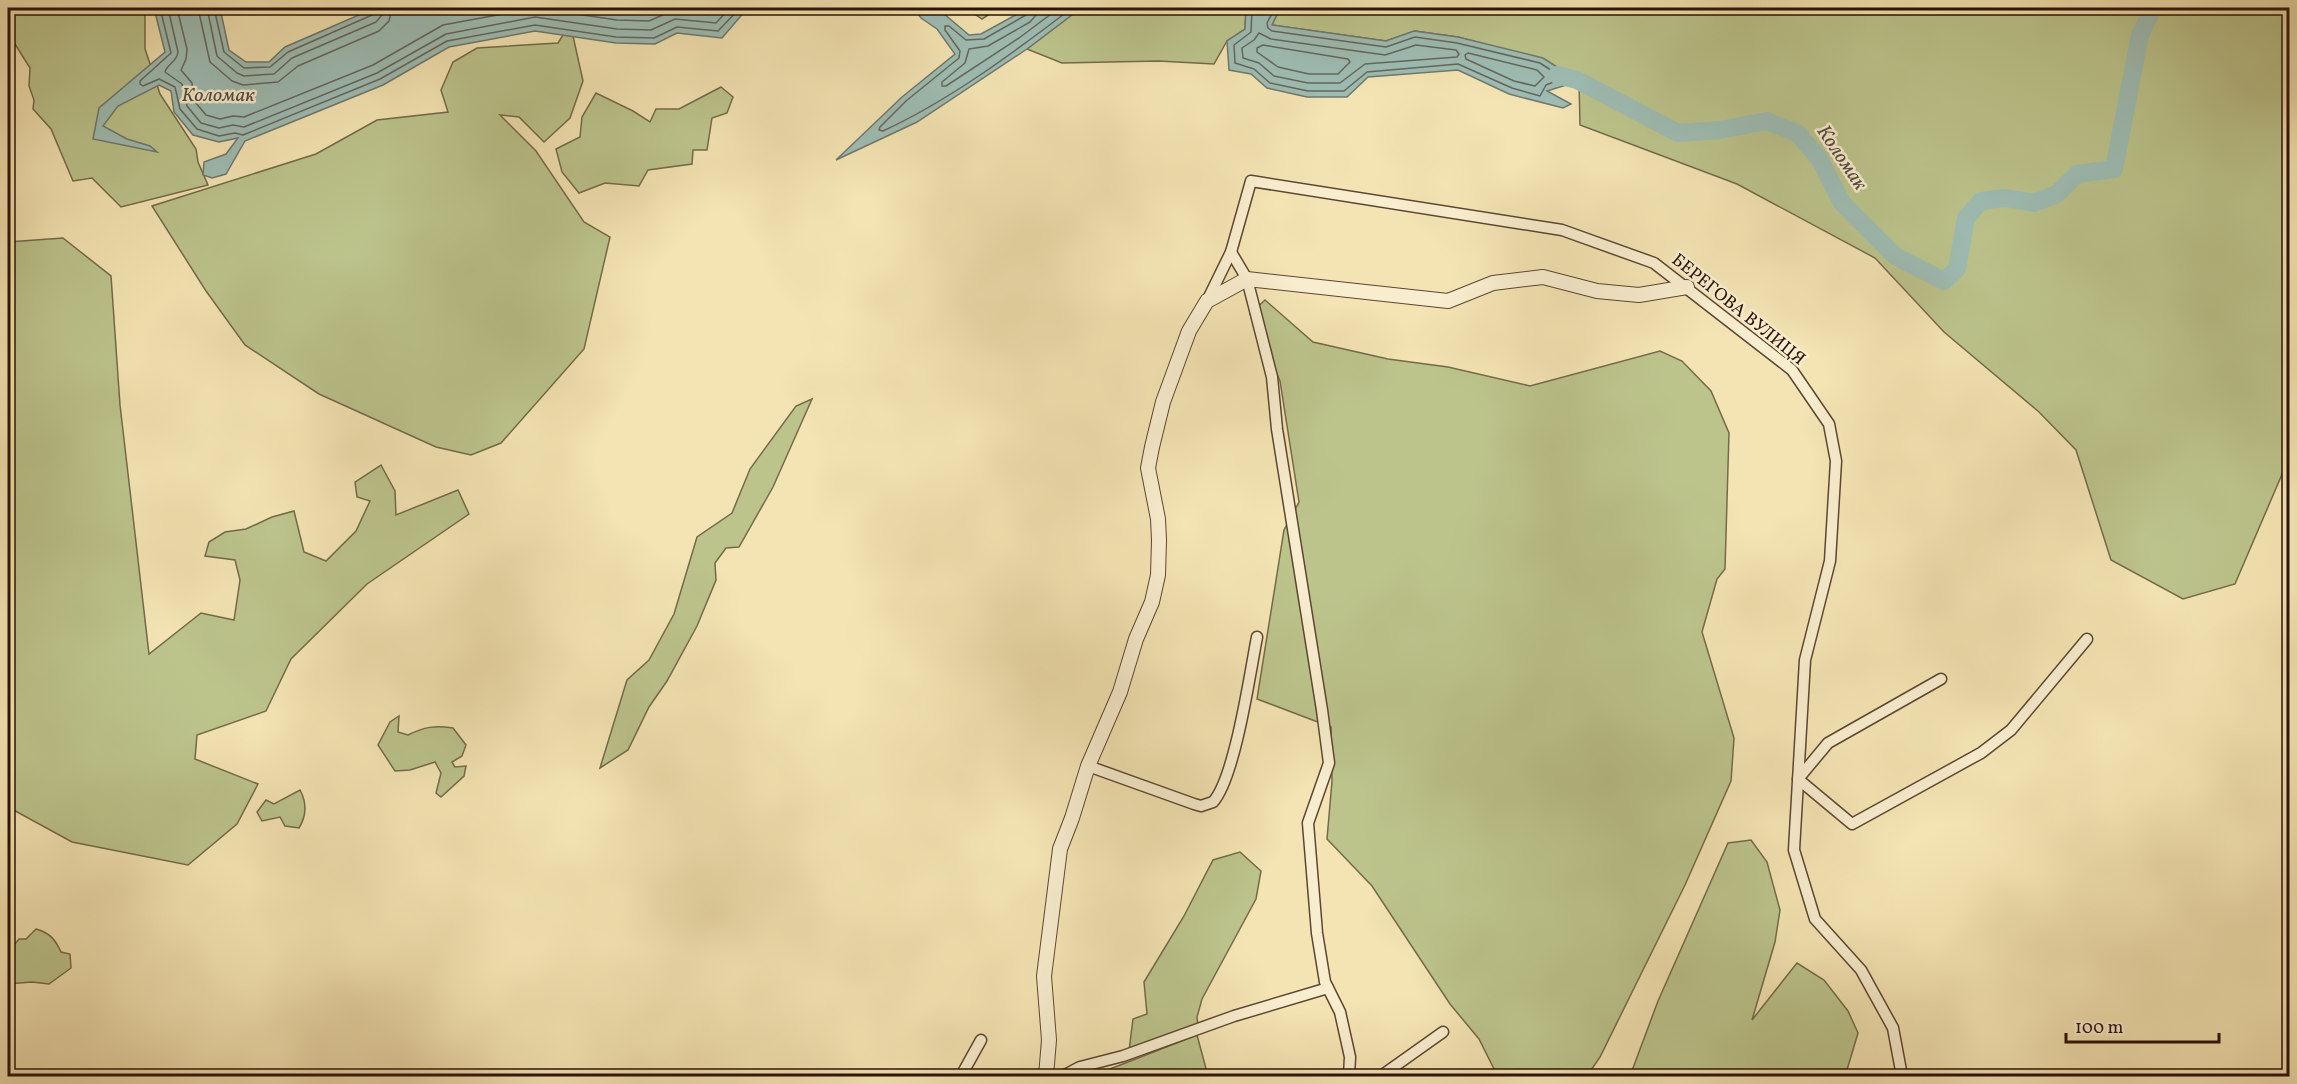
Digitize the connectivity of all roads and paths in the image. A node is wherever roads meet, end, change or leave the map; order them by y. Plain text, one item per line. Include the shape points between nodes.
1 (1231, 252) junction
2 (1247, 279) junction
3 (1687, 286) junction
4 (1207, 301) junction
5 (1257, 637) dead end
6 (2087, 639) dead end
7 (1941, 679) dead end
8 (1088, 766) junction
9 (1798, 779) junction
10 (1328, 988) junction
11 (1443, 1032) dead end
12 (981, 1040) dead end
13 (961, 1077) edge
14 (1046, 1077) edge
15 (1063, 1077) edge
16 (1349, 1077) edge
17 (1382, 1077) edge
18 (1902, 1077) edge

1 - 2 street
1 - 3 street, БЕРЕГОВА ВУЛИЦЯ via 1251,181 1562,230 1654,263
1 - 4 street
2 - 3 street via 1448,301 1493,283 1543,277 1597,291 1639,295
2 - 4 street
2 - 10 street via 1272,377 1276,429 1329,763 1308,823 1317,933
3 - 9 street, БЕРЕГОВА ВУЛИЦЯ via 1792,370 1829,424 1836,461 1830,561 1805,660
4 - 8 street via 1185,341 1163,402 1148,468 1158,519 1158,575 1154,593 1120,692
5 - 8 street via 1236,743 1223,786 1213,802 1201,806
6 - 9 street via 2011,730 1981,753 1852,824
7 - 9 street via 1828,743
8 - 14 street via 1060,849 1044,976 1049,1040
9 - 18 street, БЕРЕГОВА ВУЛИЦЯ via 1794,850 1815,919 1861,970 1893,1028
10 - 15 street via 1080,1067
10 - 16 street via 1340,1012 1350,1057
11 - 17 street
12 - 13 street

